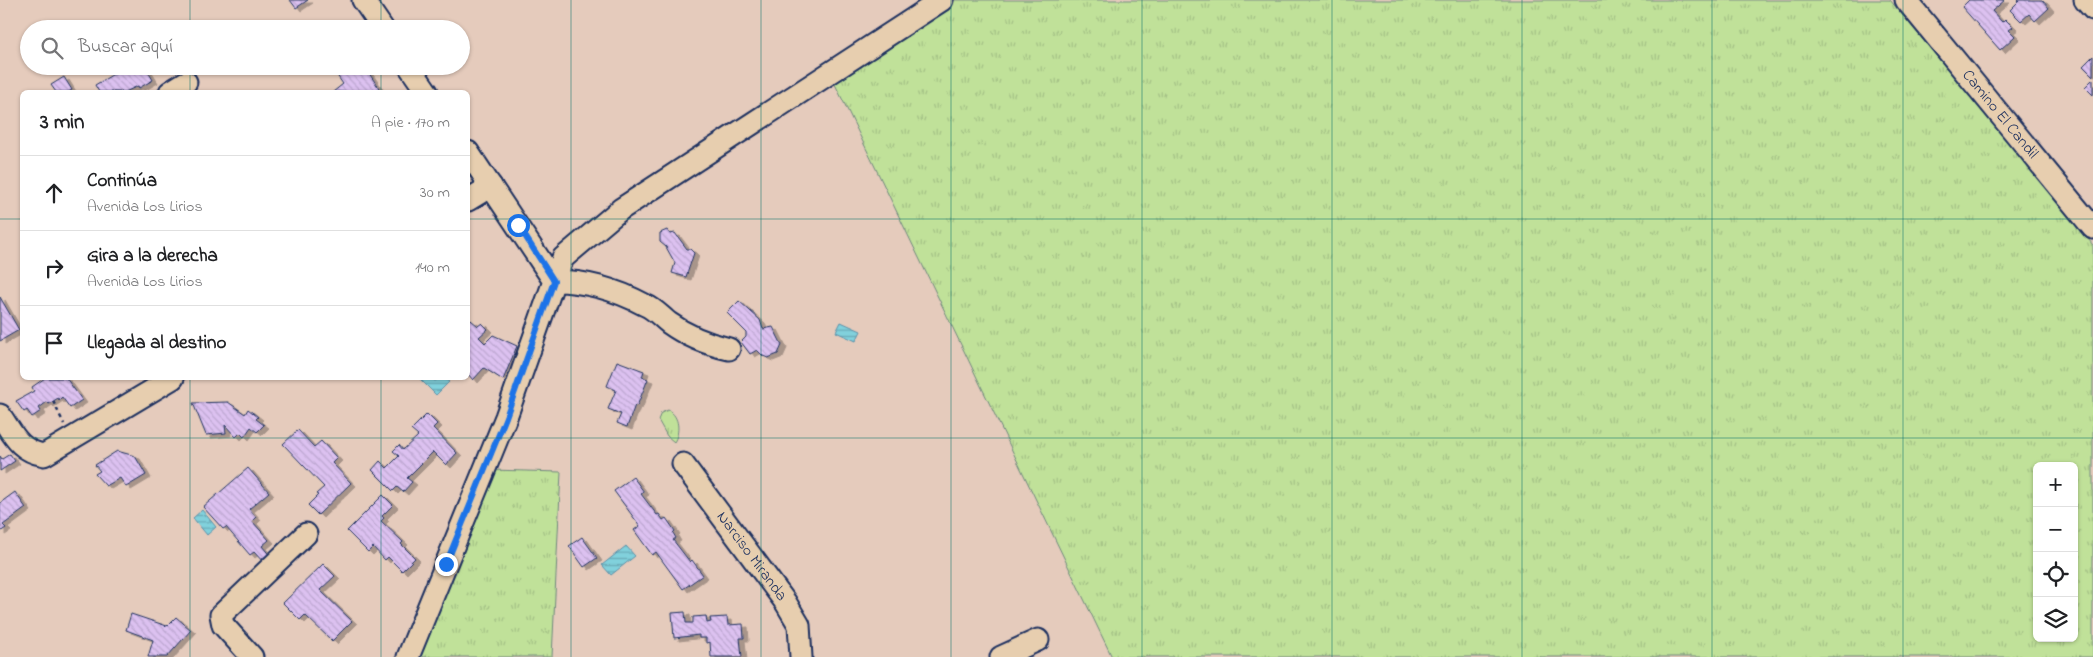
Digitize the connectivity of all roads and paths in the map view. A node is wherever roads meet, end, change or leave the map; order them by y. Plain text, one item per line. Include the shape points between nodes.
1 (364, 0) edge
2 (942, 0) edge
3 (1906, 0) edge
4 (2085, 0) edge
5 (2093, 9) edge
6 (377, 20) edge
7 (415, 75) edge
8 (426, 90) edge
9 (470, 155) edge
10 (491, 186) junction
11 (470, 199) edge
12 (2093, 228) edge
13 (554, 281) junction
14 (728, 349) dead end
15 (170, 380) edge
16 (53, 401) dead end
17 (0, 415) edge
18 (66, 427) dead end
19 (683, 464) dead end
20 (306, 534) dead end
21 (1038, 640) dead end
22 (252, 657) edge
23 (408, 657) edge
24 (800, 657) edge
25 (1001, 657) edge

1 - 6 street
2 - 13 street via 621,209 563,258
3 - 12 street, Camino El Candil
4 - 5 street
7 - 8 street
9 - 10 street
10 - 11 street
10 - 13 street
13 - 14 street via 580,282 628,297 706,344
13 - 23 street via 506,417
15 - 17 street via 44,455 31,453 21,444
16 - 18 path
19 - 24 street, Narciso Miranda via 786,603 799,625
20 - 22 street via 221,616 223,625
21 - 25 street

